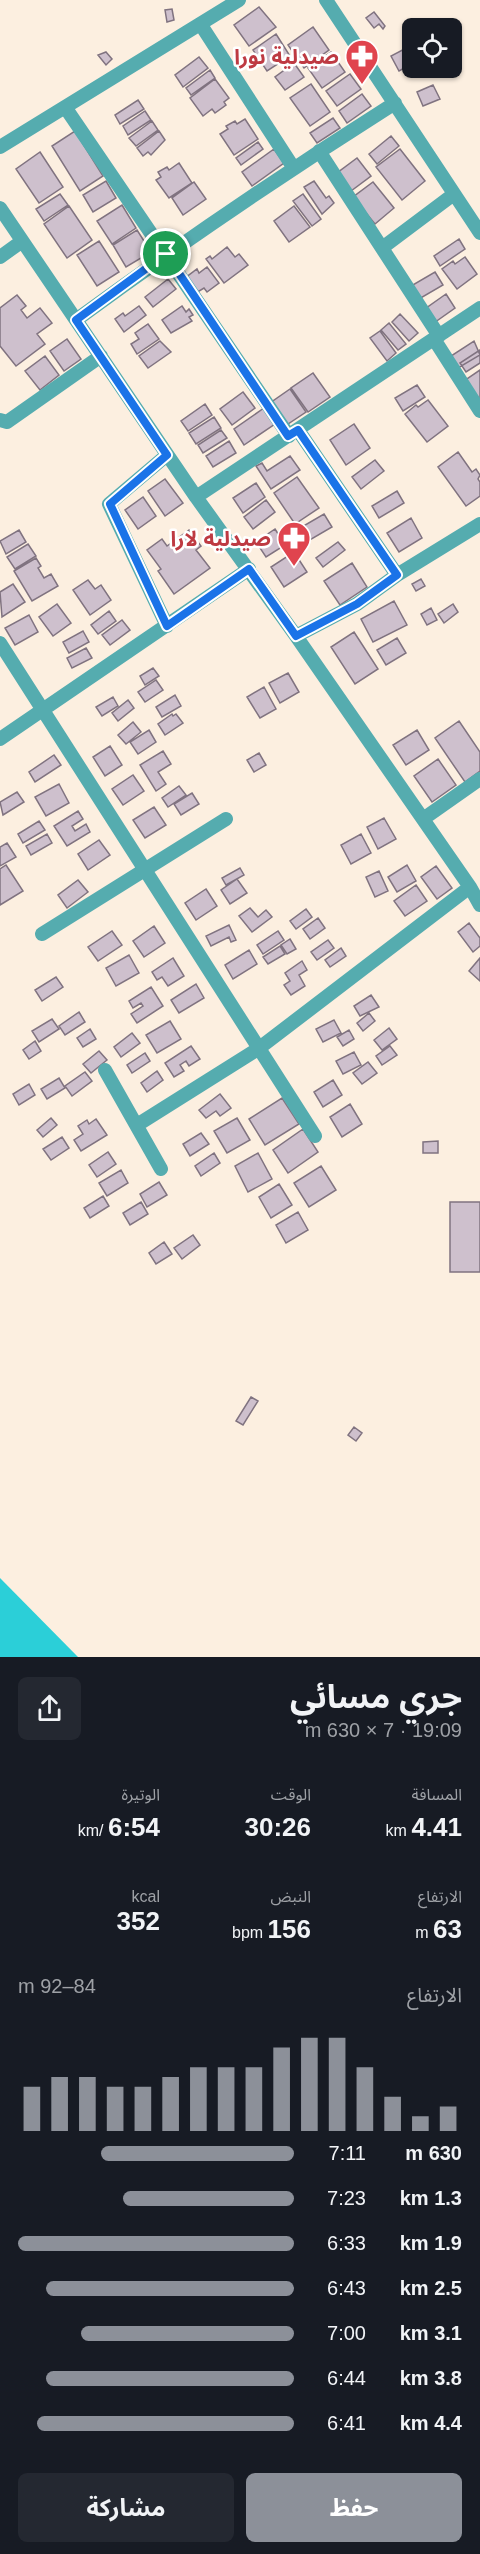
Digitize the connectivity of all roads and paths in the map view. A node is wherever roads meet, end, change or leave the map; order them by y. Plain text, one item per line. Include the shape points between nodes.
1 (238, 0) edge
2 (326, 0) edge
3 (201, 25) junction
4 (395, 103) junction
5 (65, 107) junction
6 (0, 147) edge
7 (319, 151) junction
8 (294, 167) junction
9 (454, 194) junction
10 (0, 208) edge
11 (480, 233) edge
12 (21, 242) junction
13 (382, 248) junction
14 (166, 254) junction
15 (0, 257) edge
16 (480, 309) edge
17 (76, 320) junction
18 (436, 337) junction
19 (101, 356) junction
20 (480, 411) edge
21 (0, 420) edge
22 (293, 433) junction
23 (167, 455) junction
24 (196, 497) junction
25 (480, 524) edge
26 (249, 569) junction
27 (397, 575) junction
28 (167, 626) junction
29 (296, 636) junction
30 (0, 643) edge
31 (44, 710) junction
32 (0, 739) edge
33 (480, 779) edge
34 (226, 819) dead end
35 (423, 819) junction
36 (145, 870) junction
37 (470, 887) junction
38 (480, 905) edge
39 (42, 934) dead end
40 (258, 1049) junction
41 (105, 1070) dead end
42 (137, 1125) junction
43 (315, 1136) dead end
44 (161, 1169) dead end

1 - 3 street
2 - 4 street
3 - 5 street
3 - 8 street
4 - 7 street
4 - 9 street
5 - 6 street
5 - 14 street
7 - 8 street
7 - 13 street
8 - 14 street
9 - 11 street
9 - 13 street
10 - 12 street
12 - 15 street
12 - 17 street
13 - 18 street
14 - 17 street
14 - 22 street
16 - 18 street
17 - 19 street
18 - 20 street
18 - 22 street
19 - 21 street via 7,422
19 - 23 street
22 - 24 street
22 - 27 street
23 - 24 street
23 - 28 street via 110,504
24 - 26 street
25 - 27 street
26 - 28 street
26 - 29 street
27 - 29 street via 357,604
28 - 31 street
29 - 35 street
30 - 31 street
31 - 32 street
31 - 36 street
33 - 35 street
34 - 36 street
35 - 37 street
36 - 39 street
36 - 40 street
37 - 38 street
37 - 40 street
40 - 42 street
40 - 43 street
41 - 42 street
42 - 44 street

